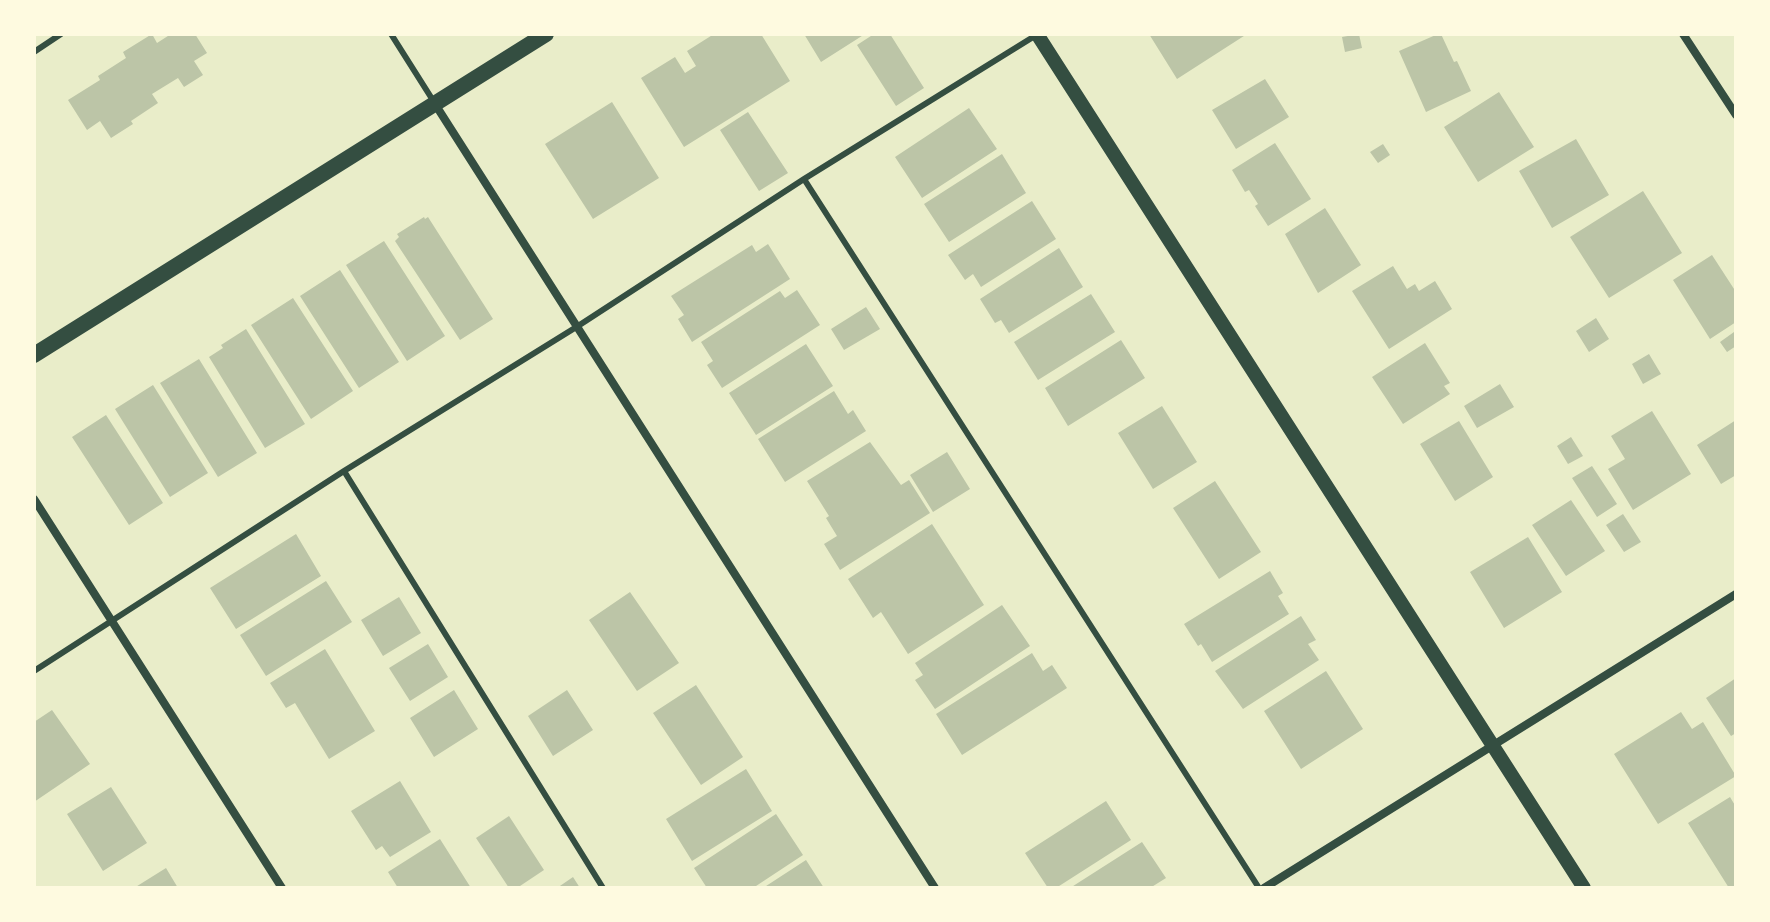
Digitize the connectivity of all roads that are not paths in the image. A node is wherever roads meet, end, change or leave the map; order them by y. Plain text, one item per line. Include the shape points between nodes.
1 (61, 34) edge
2 (391, 34) edge
3 (546, 34) edge
4 (1037, 34) edge
5 (1683, 34) edge
6 (34, 52) edge
7 (435, 104) junction
8 (1736, 115) edge
9 (804, 179) junction
10 (578, 326) junction
11 (34, 355) edge
12 (344, 471) junction
13 (34, 499) edge
14 (1736, 594) edge
15 (113, 620) junction
16 (34, 671) edge
17 (1492, 745) junction
18 (282, 888) edge
19 (603, 888) edge
20 (935, 888) edge
21 (1261, 888) edge
22 (1584, 888) edge

1 - 6 lane
2 - 7 lane
3 - 7 main road
4 - 9 lane
4 - 17 street
5 - 8 street
7 - 10 street
7 - 11 main road
9 - 10 lane
9 - 21 lane
10 - 12 lane
10 - 20 street
12 - 15 lane
12 - 19 lane
13 - 15 street
14 - 17 street
15 - 16 lane
15 - 18 street
17 - 21 street
17 - 22 street

